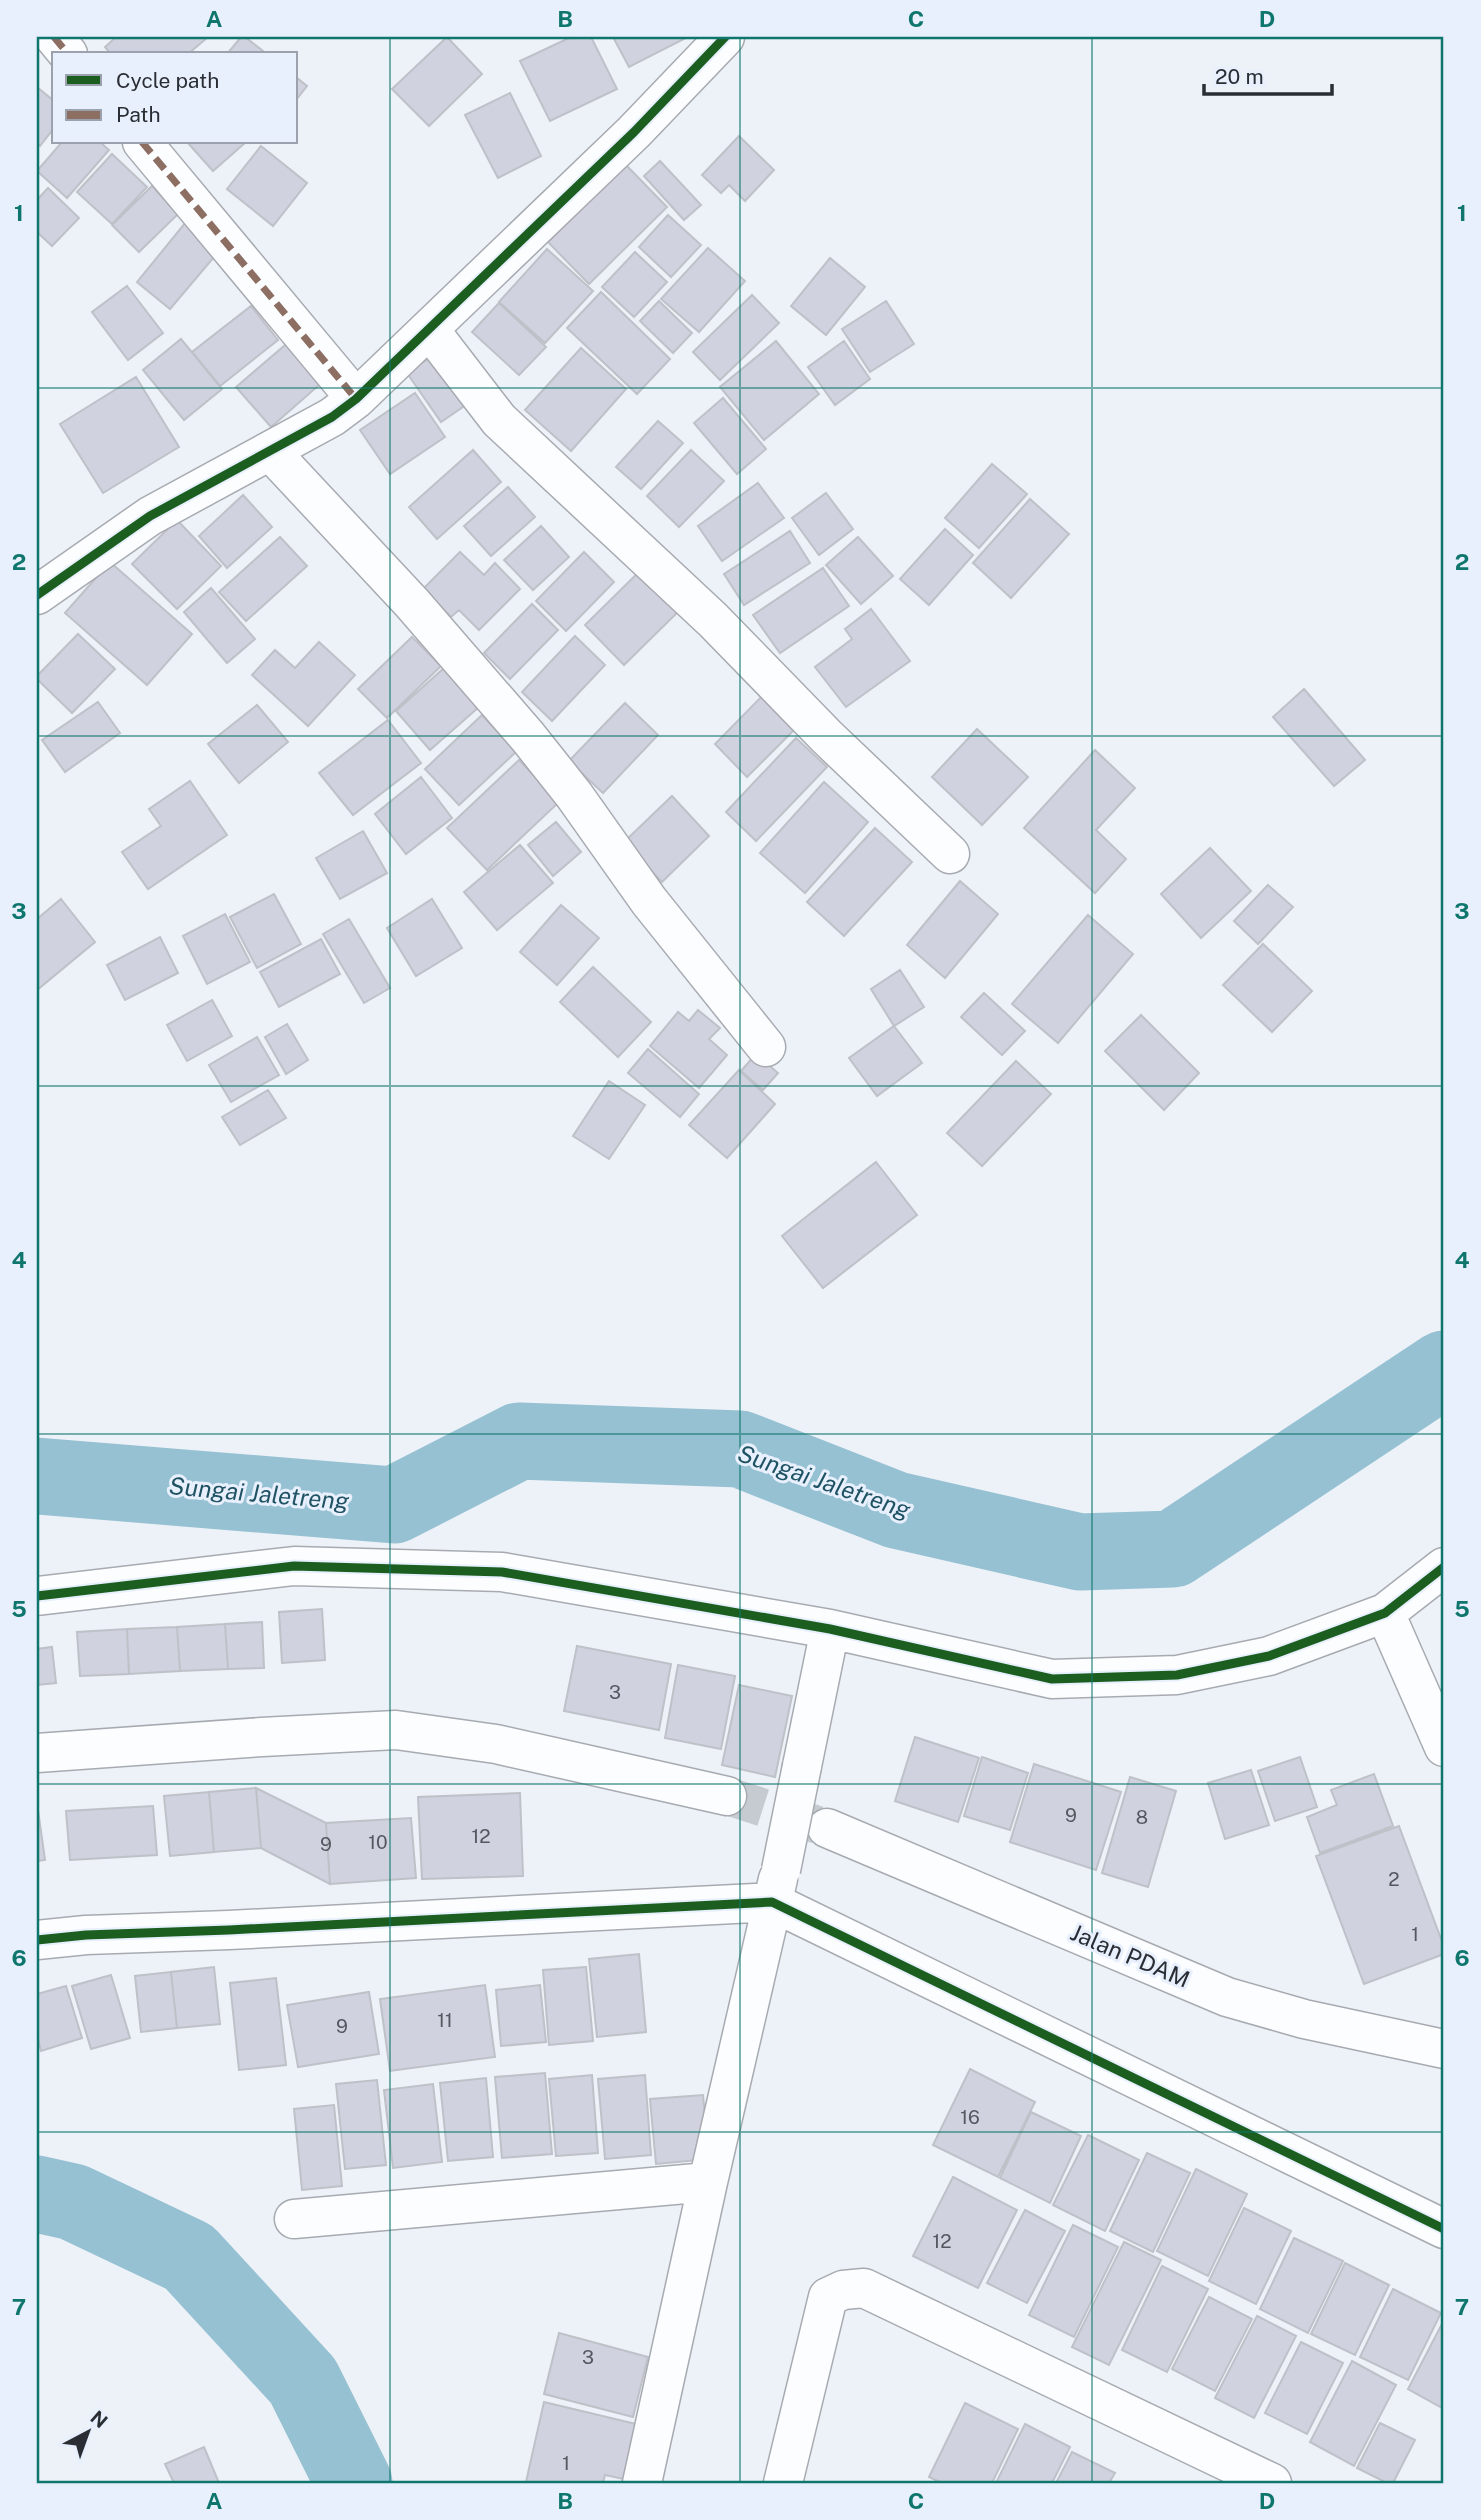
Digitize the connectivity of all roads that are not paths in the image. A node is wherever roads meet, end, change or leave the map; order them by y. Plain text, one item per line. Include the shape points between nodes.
1 (54, 37) edge
2 (725, 37) edge
3 (66, 52) edge
4 (144, 144) edge
5 (429, 329) junction
6 (356, 398) junction
7 (270, 451) junction
8 (37, 594) edge
9 (950, 854) dead end
10 (766, 1047) dead end
11 (1444, 1567) edge
12 (37, 1595) edge
13 (1385, 1614) junction
14 (830, 1629) junction
15 (1444, 1747) edge
16 (37, 1754) edge
17 (727, 1796) tunnel mouth
18 (827, 1828) tunnel mouth
19 (776, 1886) junction
20 (37, 1940) edge
21 (1444, 2049) edge
22 (708, 2182) junction
23 (294, 2219) dead end
24 (1444, 2229) edge
25 (642, 2483) edge
26 (783, 2483) edge
27 (1272, 2483) edge

1 - 3 street
2 - 5 street via 634,132
4 - 6 street
5 - 6 street
5 - 9 street via 499,420 713,620
6 - 7 street via 332,417
7 - 8 street via 150,516
7 - 10 street via 412,603 528,737 649,901
11 - 13 street
12 - 14 street via 294,1566 502,1572
13 - 14 street via 1269,1657 1177,1675 1052,1679
13 - 15 street
14 - 19 street, bridge
16 - 17 street via 396,1730 496,1744
18 - 21 street, Jalan PDAM via 1227,1997
19 - 20 street via 229,1930
19 - 22 street
19 - 24 street
22 - 23 street
22 - 25 street
26 - 27 street via 828,2297 864,2288

